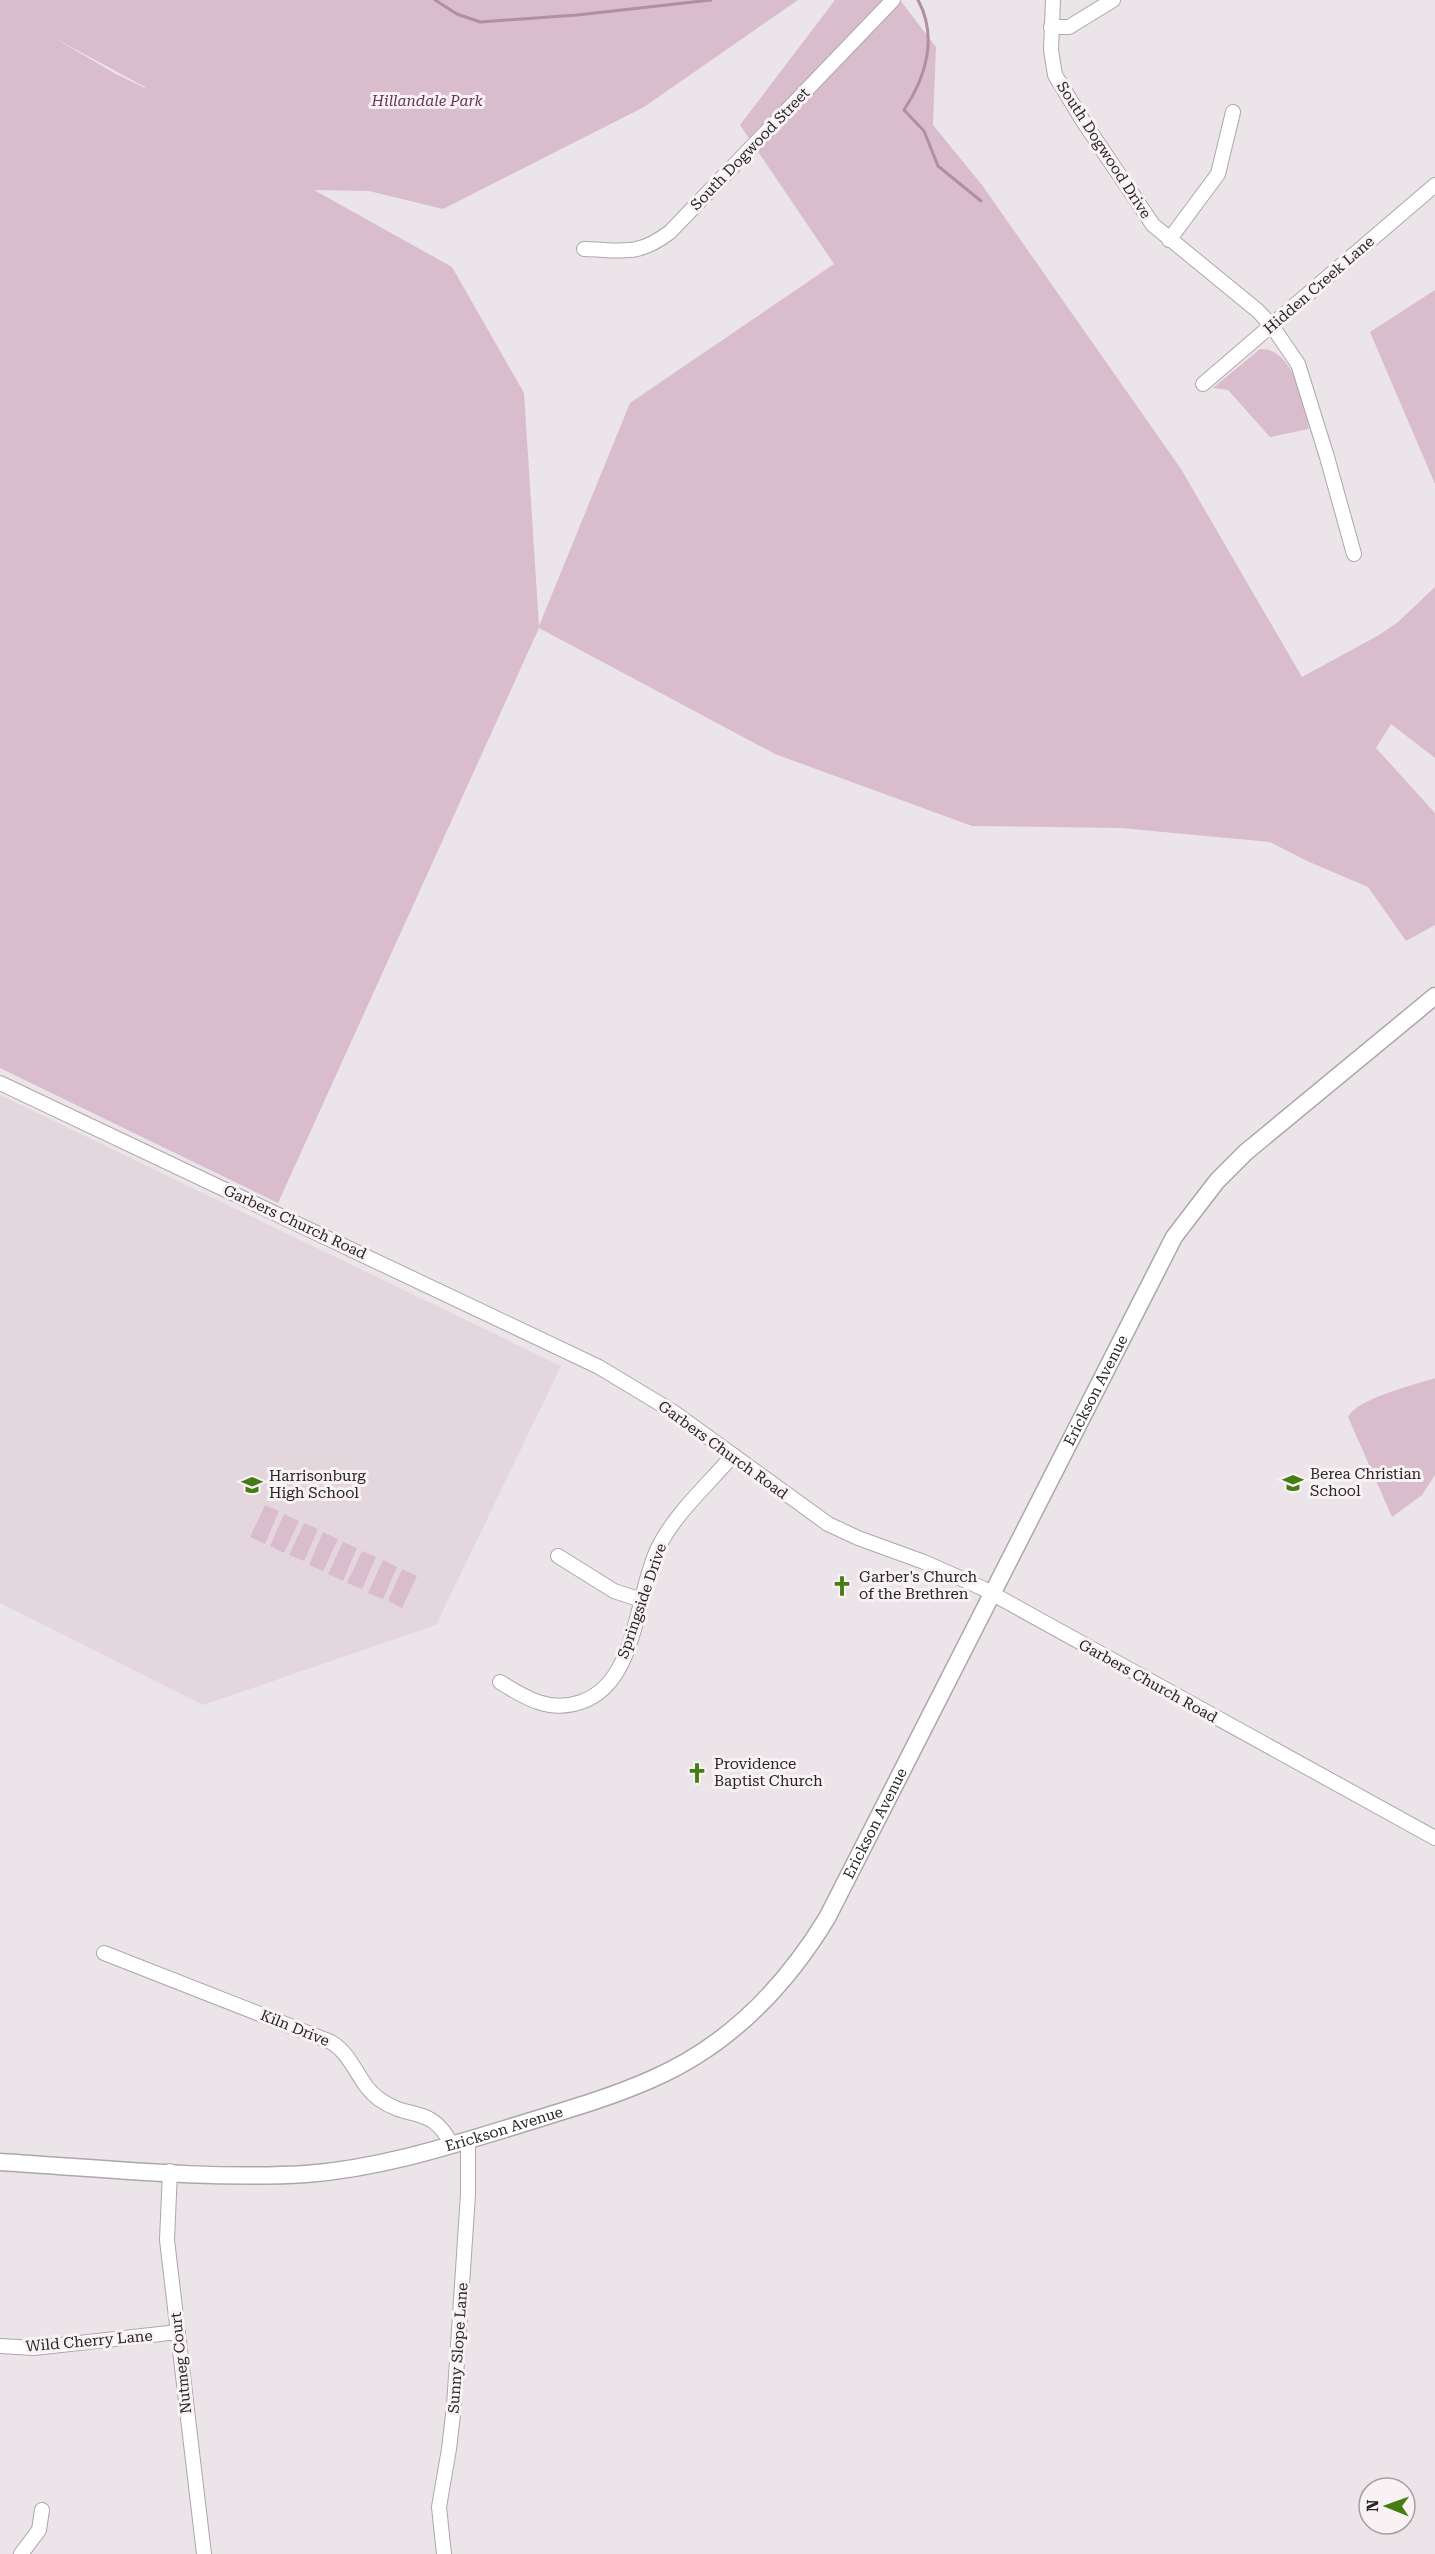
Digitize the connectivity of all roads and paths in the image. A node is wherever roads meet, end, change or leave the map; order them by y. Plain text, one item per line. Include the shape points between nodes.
1 (893, 0) edge
2 (1053, 0) edge
3 (1113, 0) edge
4 (1051, 27) junction
5 (1233, 112) dead end
6 (1435, 185) edge
7 (1169, 240) junction
8 (584, 249) dead end
9 (1272, 326) junction
10 (1203, 384) dead end
11 (1354, 554) dead end
12 (1435, 996) edge
13 (0, 1083) edge
14 (732, 1455) junction
15 (558, 1557) dead end
16 (993, 1594) junction
17 (641, 1600) junction
18 (500, 1682) dead end
19 (1435, 1838) edge
20 (104, 1953) dead end
21 (460, 2143) junction
22 (0, 2162) edge
23 (170, 2171) junction
24 (178, 2332) junction
25 (0, 2346) edge
26 (42, 2510) dead end
27 (21, 2554) edge
28 (204, 2554) edge
29 (444, 2554) edge

1 - 8 street, South Dogwood Street via 670,231 639,250
2 - 4 street, South Dogwood Drive
3 - 4 street via 1069,27
4 - 7 street, South Dogwood Drive via 1055,75 1141,210
5 - 7 street via 1218,174
6 - 9 street, Hidden Creek Lane
7 - 9 street, South Dogwood Drive via 1244,297
9 - 10 street, Hidden Creek Lane
9 - 11 street, South Dogwood Drive via 1303,375
12 - 16 main road, Erickson Avenue via 1246,1152 1188,1215 1154,1273
13 - 14 street, Garbers Church Road via 590,1362 648,1395
14 - 16 street, Garbers Church Road via 828,1524
14 - 17 street, Springside Drive via 668,1530 656,1552
15 - 17 street via 614,1591
16 - 19 street, Garbers Church Road
16 - 21 main road, Erickson Avenue via 827,1918 777,1989 719,2040 655,2078
17 - 18 street, Springside Drive via 621,1665 594,1696 570,1705 549,1706 525,1698
20 - 21 street, Kiln Drive via 331,2042 346,2054 377,2097 398,2109 429,2117
21 - 23 main road, Erickson Avenue via 384,2163 306,2174
21 - 29 street, Sunny Slope Lane via 468,2194 450,2449 438,2507
22 - 23 main road, Erickson Avenue
23 - 24 street, Nutmeg Court via 167,2240
24 - 25 street, Wild Cherry Lane via 45,2347
24 - 28 street, Nutmeg Court
26 - 27 street via 39,2530

